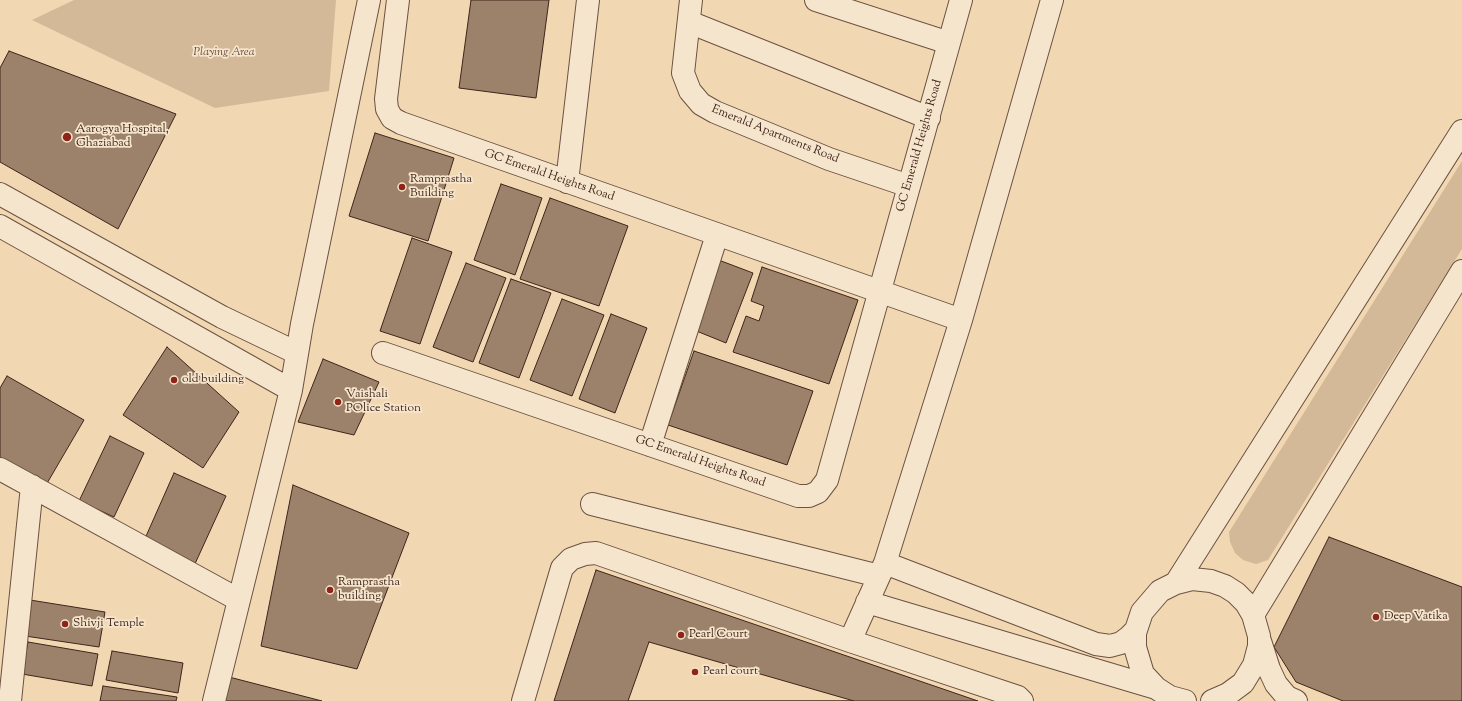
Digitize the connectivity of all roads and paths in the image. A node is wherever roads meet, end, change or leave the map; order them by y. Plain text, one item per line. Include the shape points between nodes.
1 (369, 0) edge
2 (398, 0) edge
3 (588, 0) edge
4 (692, 0) edge
5 (816, 0) edge
6 (961, 0) edge
7 (1052, 0) edge
8 (689, 22) junction
9 (949, 43) junction
10 (929, 118) junction
11 (1462, 131) edge
12 (566, 182) junction
13 (909, 186) junction
14 (0, 194) edge
15 (0, 226) edge
16 (717, 235) junction
17 (1462, 271) edge
18 (879, 292) junction
19 (961, 320) junction
20 (297, 353) junction
21 (384, 353) dead end
22 (292, 382) junction
23 (650, 445) junction
24 (0, 469) edge
25 (32, 486) junction
26 (592, 504) dead end
27 (882, 569) junction
28 (1176, 583) junction
29 (239, 600) junction
30 (867, 602) junction
31 (1253, 615) junction
32 (1136, 630) junction
33 (1259, 636) junction
34 (850, 641) junction
35 (1156, 688) junction
36 (10, 701) edge
37 (214, 701) edge
38 (523, 701) edge
39 (1022, 701) edge
40 (1181, 701) edge
41 (1212, 701) edge
42 (1296, 701) edge

1 - 20 street
2 - 12 street, GC Emerald Heights Road via 386,99 387,109 392,118
3 - 12 street
4 - 8 street, Emerald Apartments Road
5 - 9 street
6 - 9 street, GC Emerald Heights Road
7 - 19 street
8 - 10 street
8 - 13 street, Emerald Apartments Road via 683,73 690,91 701,104 829,159
9 - 10 street, GC Emerald Heights Road
10 - 13 street, GC Emerald Heights Road
11 - 28 street
12 - 16 street, GC Emerald Heights Road
13 - 18 street, GC Emerald Heights Road
14 - 20 street via 222,317
15 - 22 street
16 - 18 street, GC Emerald Heights Road
16 - 23 street
17 - 31 street
18 - 19 street
18 - 23 street, GC Emerald Heights Road via 827,480 818,492 809,496 798,496
19 - 27 street
20 - 22 street
21 - 23 street, GC Emerald Heights Road
22 - 29 street
24 - 25 street
25 - 29 street
25 - 36 street
26 - 27 street
27 - 30 street
27 - 32 street via 1096,644 1110,646 1130,637
28 - 31 street via 1192,579 1211,580 1236,593
28 - 32 street via 1160,590 1142,612
29 - 37 street
30 - 34 street
30 - 35 street
31 - 33 street
32 - 35 street via 1135,647 1144,674
33 - 41 street via 1254,665 1242,683 1228,694
33 - 42 street via 1276,684 1287,697
34 - 38 street via 596,553 584,554 571,559 562,568
34 - 39 street via 1018,697
35 - 40 street

